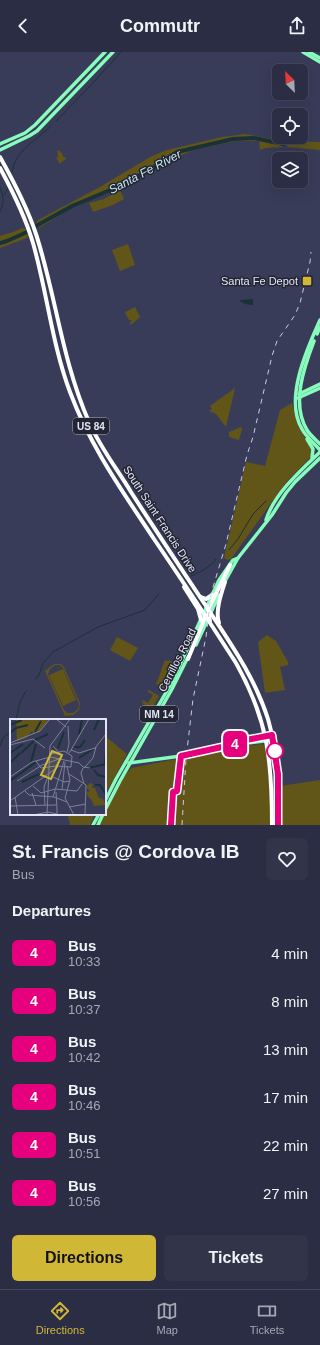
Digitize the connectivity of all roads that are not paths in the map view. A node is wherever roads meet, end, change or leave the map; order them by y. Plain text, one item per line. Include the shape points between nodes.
1 (105, 52) edge
2 (113, 52) edge
3 (303, 52) edge
4 (309, 52) edge
5 (320, 58) edge
6 (320, 62) edge
7 (0, 144) edge
8 (0, 150) edge
9 (0, 157) edge
10 (0, 168) edge
11 (320, 320) edge
12 (320, 327) edge
13 (320, 384) edge
14 (320, 388) edge
15 (298, 396) junction
16 (301, 429) junction
17 (320, 444) edge
18 (320, 451) edge
19 (320, 458) edge
20 (311, 460) junction
21 (266, 522) junction
22 (238, 558) junction
23 (230, 565) junction
24 (178, 576) junction
25 (225, 582) junction
26 (212, 595) junction
27 (200, 597) junction
28 (207, 613) junction
29 (201, 620) junction
30 (225, 634) junction
31 (188, 659) joint
32 (150, 725) junction
33 (272, 737) junction
34 (266, 738) junction
35 (128, 763) junction
36 (106, 800) edge
37 (106, 808) edge
38 (98, 815) edge
39 (103, 815) edge
40 (93, 825) edge
41 (98, 825) edge
42 (272, 825) edge
43 (278, 825) edge

1 - 7 main road via 36,125
2 - 8 main road via 37,131
3 - 6 main road
4 - 5 main road
9 - 27 highway, South Saint Francis Drive / US 84 via 30,217 69,366 90,423 110,460
10 - 24 highway, South Saint Francis Drive / US 84 via 25,220 36,254 61,364 79,413 102,458
11 - 15 main road via 305,356 299,378
12 - 15 main road via 310,350
13 - 15 main road
14 - 15 main road
15 - 16 main road via 296,412
15 - 17 main road via 305,425
16 - 18 main road
16 - 20 main road via 313,449
18 - 20 main road, Cerrillos Road
19 - 21 main road, Cerrillos Road via 295,482
20 - 21 main road, Cerrillos Road via 286,487 268,512
21 - 22 main road, Cerrillos Road
22 - 23 main road, Cerrillos Road
22 - 25 main road, Cerrillos Road
23 - 26 main road, Cerrillos Road
23 - 28 highway
24 - 28 highway, South Saint Francis Drive / US 84
24 - 29 highway via 198,608
25 - 28 main road, Cerrillos Road
25 - 30 highway via 218,622
26 - 27 highway via 206,599
26 - 28 main road, Cerrillos Road
27 - 28 highway, South Saint Francis Drive / US 84
28 - 29 main road, Cerrillos Road / NM 14
28 - 30 highway, South Saint Francis Drive / US 84
28 - 31 highway
28 - 34 highway, South Saint Francis Drive / US 84 via 213,629 245,678
29 - 32 main road, Cerrillos Road / NM 14
30 - 33 highway, South Saint Francis Drive / US 84 via 254,684
31 - 32 main road, Cerrillos Road / NM 14
32 - 35 main road, Cerrillos Road / NM 14
33 - 34 main road
33 - 43 highway, South Saint Francis Drive / US 84 via 278,774
34 - 35 main road via 246,740 181,756
34 - 42 highway, South Saint Francis Drive / US 84 via 271,771
35 - 36 main road, Cerrillos Road / NM 14
35 - 37 main road, Cerrillos Road / NM 14
38 - 40 main road
39 - 41 main road

